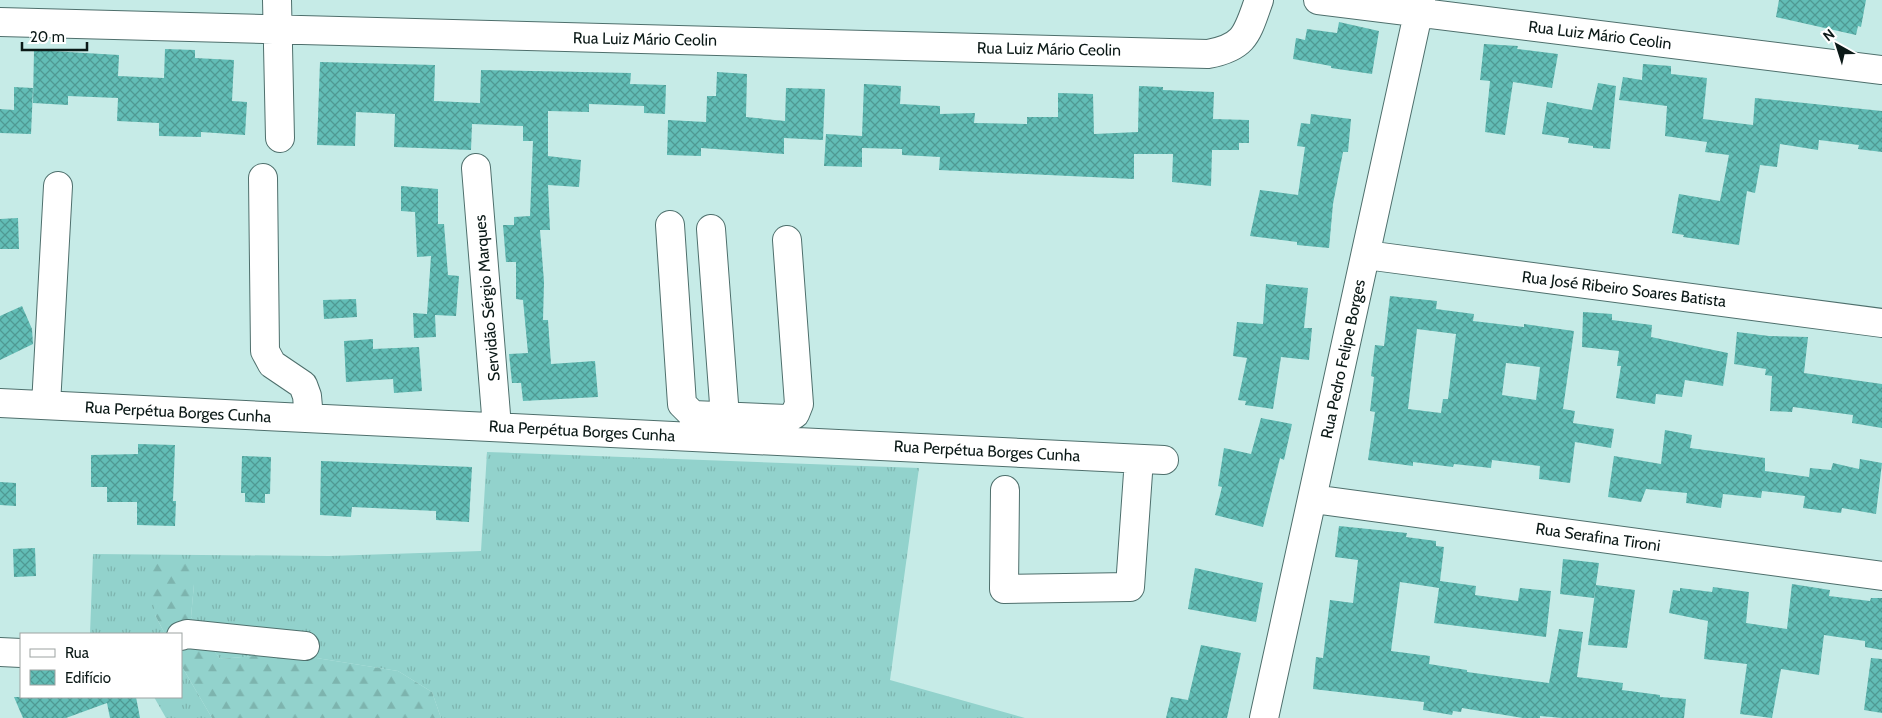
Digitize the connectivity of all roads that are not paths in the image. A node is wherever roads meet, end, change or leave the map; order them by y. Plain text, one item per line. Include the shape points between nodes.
1 (277, 0) edge
2 (1259, 0) edge
3 (1318, 0) edge
4 (1420, 6) edge
5 (0, 22) edge
6 (278, 29) junction
7 (1882, 70) edge
8 (280, 138) dead end
9 (476, 168) dead end
10 (263, 178) dead end
11 (58, 186) dead end
12 (670, 224) dead end
13 (711, 229) dead end
14 (787, 240) dead end
15 (1366, 255) junction
16 (1882, 323) edge
17 (0, 403) edge
18 (46, 405) junction
19 (309, 418) junction
20 (712, 423) junction
21 (497, 427) junction
22 (1005, 490) dead end
23 (1313, 498) junction
24 (1882, 576) edge
25 (182, 636) edge
26 (306, 646) dead end
27 (0, 652) edge
28 (20, 653) edge
29 (1264, 718) edge

1 - 6 street
2 - 6 street, Rua Luiz Mário Ceolin via 1249,29 1239,43 1224,51 1208,54
3 - 4 street, Rua Luiz Mário Ceolin
4 - 7 street, Rua Luiz Mário Ceolin
4 - 15 street, Rua Pedro Felipe Borges
5 - 6 street, Rua Luiz Mário Ceolin
6 - 8 street
9 - 21 street, Servidão Sérgio Marques
10 - 19 street via 265,351 272,364 303,385
11 - 18 street
12 - 20 street via 682,404 693,415
13 - 20 street
14 - 20 street via 799,404 795,414 787,419
15 - 16 street, Rua José Ribeiro Soares Batista
15 - 23 street, Rua Pedro Felipe Borges
17 - 18 street, Rua Perpétua Borges Cunha
18 - 19 street, Rua Perpétua Borges Cunha
19 - 21 street, Rua Perpétua Borges Cunha
20 - 21 street, Rua Perpétua Borges Cunha
20 - 22 street, Rua Perpétua Borges Cunha via 1152,459 1130,587 1004,589
23 - 24 street, Rua Serafina Tironi
23 - 29 street, Rua Pedro Felipe Borges
25 - 26 street
27 - 28 street

